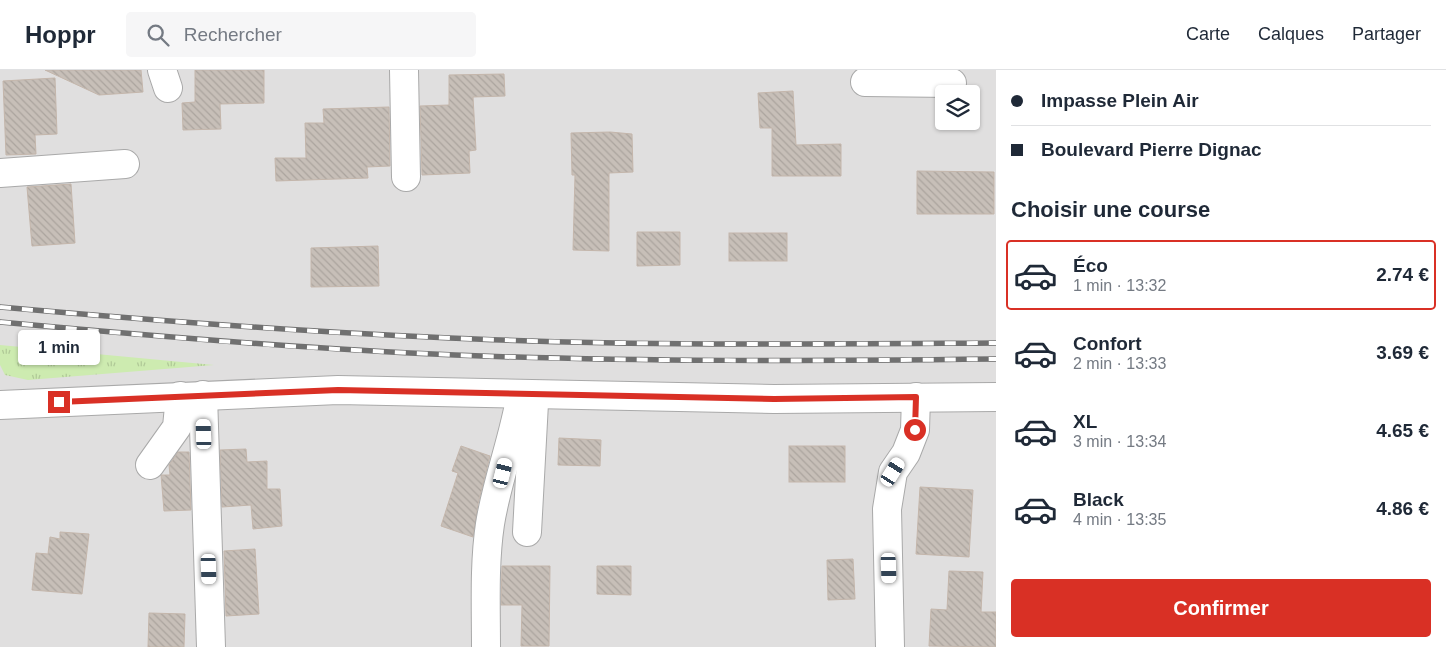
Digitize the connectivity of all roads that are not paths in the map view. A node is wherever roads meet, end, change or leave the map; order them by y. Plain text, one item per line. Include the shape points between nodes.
1 (392, 74) edge
2 (864, 82) dead end
3 (952, 83) dead end
4 (125, 164) dead end
5 (0, 173) edge
6 (406, 177) dead end
7 (528, 394) junction
8 (192, 395) junction
9 (916, 397) junction
10 (996, 397) edge
11 (0, 404) edge
12 (150, 465) dead end
13 (527, 532) dead end
14 (211, 647) edge
15 (486, 647) edge
16 (890, 647) edge

1 - 6 street
2 - 3 street
4 - 5 street
7 - 8 street via 338,390
7 - 9 street via 774,399
7 - 13 street
7 - 15 street via 516,424 490,523
8 - 11 street
8 - 12 street via 177,426
8 - 14 street
9 - 10 street
9 - 16 street via 915,430 906,453 893,472 889,487

